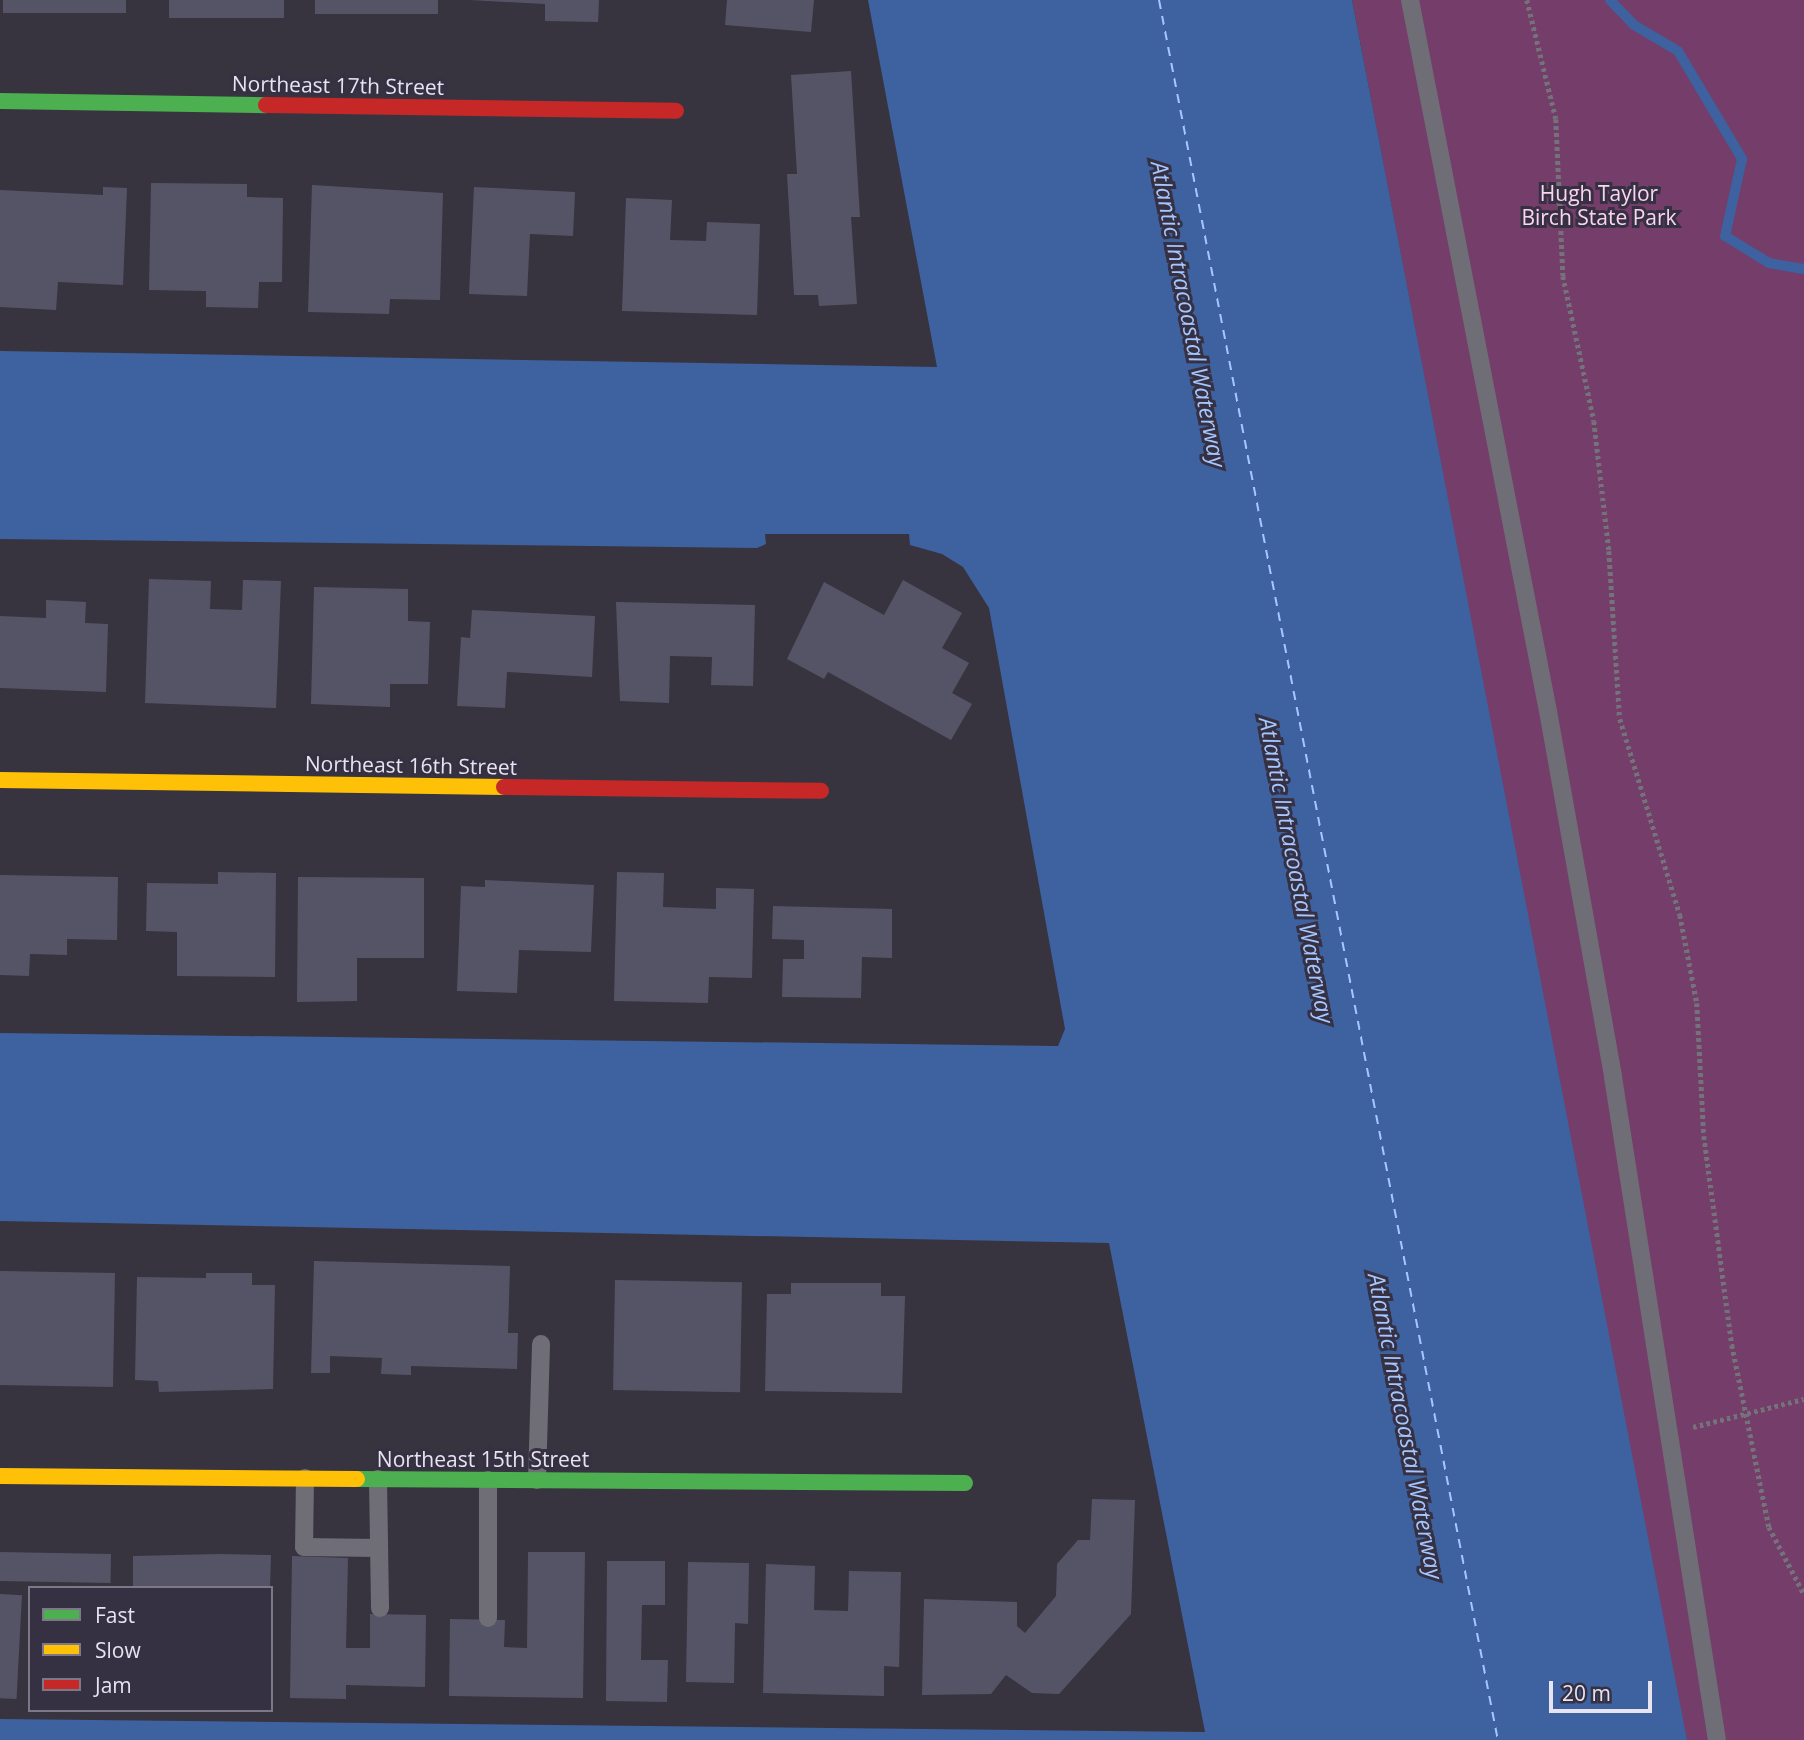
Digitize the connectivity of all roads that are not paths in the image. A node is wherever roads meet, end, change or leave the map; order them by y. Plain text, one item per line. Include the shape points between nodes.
1 (1410, 0) edge
2 (0, 100) edge
3 (676, 111) dead end
4 (0, 780) edge
5 (821, 792) dead end
6 (541, 1344) dead end
7 (0, 1476) edge
8 (305, 1479) junction
9 (378, 1479) junction
10 (488, 1480) junction
11 (537, 1480) junction
12 (965, 1483) dead end
13 (379, 1548) junction
14 (380, 1608) dead end
15 (488, 1618) dead end
16 (1717, 1740) edge

1 - 16 lane via 1548,711
2 - 3 street, Northeast 17th Street
4 - 5 street, Northeast 16th Street
6 - 11 lane
7 - 8 street, Northeast 15th Street
8 - 9 street, Northeast 15th Street
8 - 13 lane via 304,1546
9 - 10 street, Northeast 15th Street
9 - 13 lane
10 - 11 street, Northeast 15th Street
10 - 15 lane
11 - 12 street, Northeast 15th Street
13 - 14 lane

